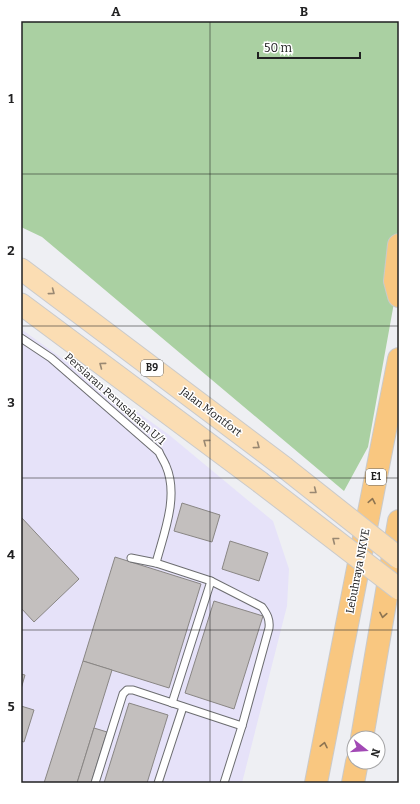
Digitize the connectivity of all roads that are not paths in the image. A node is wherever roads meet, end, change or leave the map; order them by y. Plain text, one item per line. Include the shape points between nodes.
1 (399, 245) edge
2 (21, 268) edge
3 (399, 296) edge
4 (21, 304) edge
5 (21, 338) edge
6 (399, 359) edge
7 (399, 522) edge
8 (131, 558) dead end
9 (399, 558) edge
10 (156, 563) junction
11 (211, 581) junction
12 (399, 589) edge
13 (172, 703) junction
14 (182, 707) junction
15 (242, 726) junction
16 (363, 730) edge
17 (355, 770) edge
18 (95, 783) edge
19 (158, 783) edge
20 (224, 783) edge
21 (316, 783) edge
22 (353, 783) edge

1 - 3 highway via 395,281
2 -> 9 main road, Jalan Montfort / B9, bridge via 284,467
12 -> 4 main road, B9, bridge
5 - 10 lane, Persiaran Perusahaan U/1 via 51,358 159,452 167,467 170,506
21 -> 6 highway, Lebuhraya NKVE / E1
7 -> 16 highway
8 - 10 lane
10 - 11 lane
11 - 13 lane
11 - 15 lane via 262,607 270,622
13 - 14 lane
13 - 18 lane via 133,690 127,690 123,694
14 - 15 lane
14 - 19 lane
15 - 20 lane
17 - 22 highway

